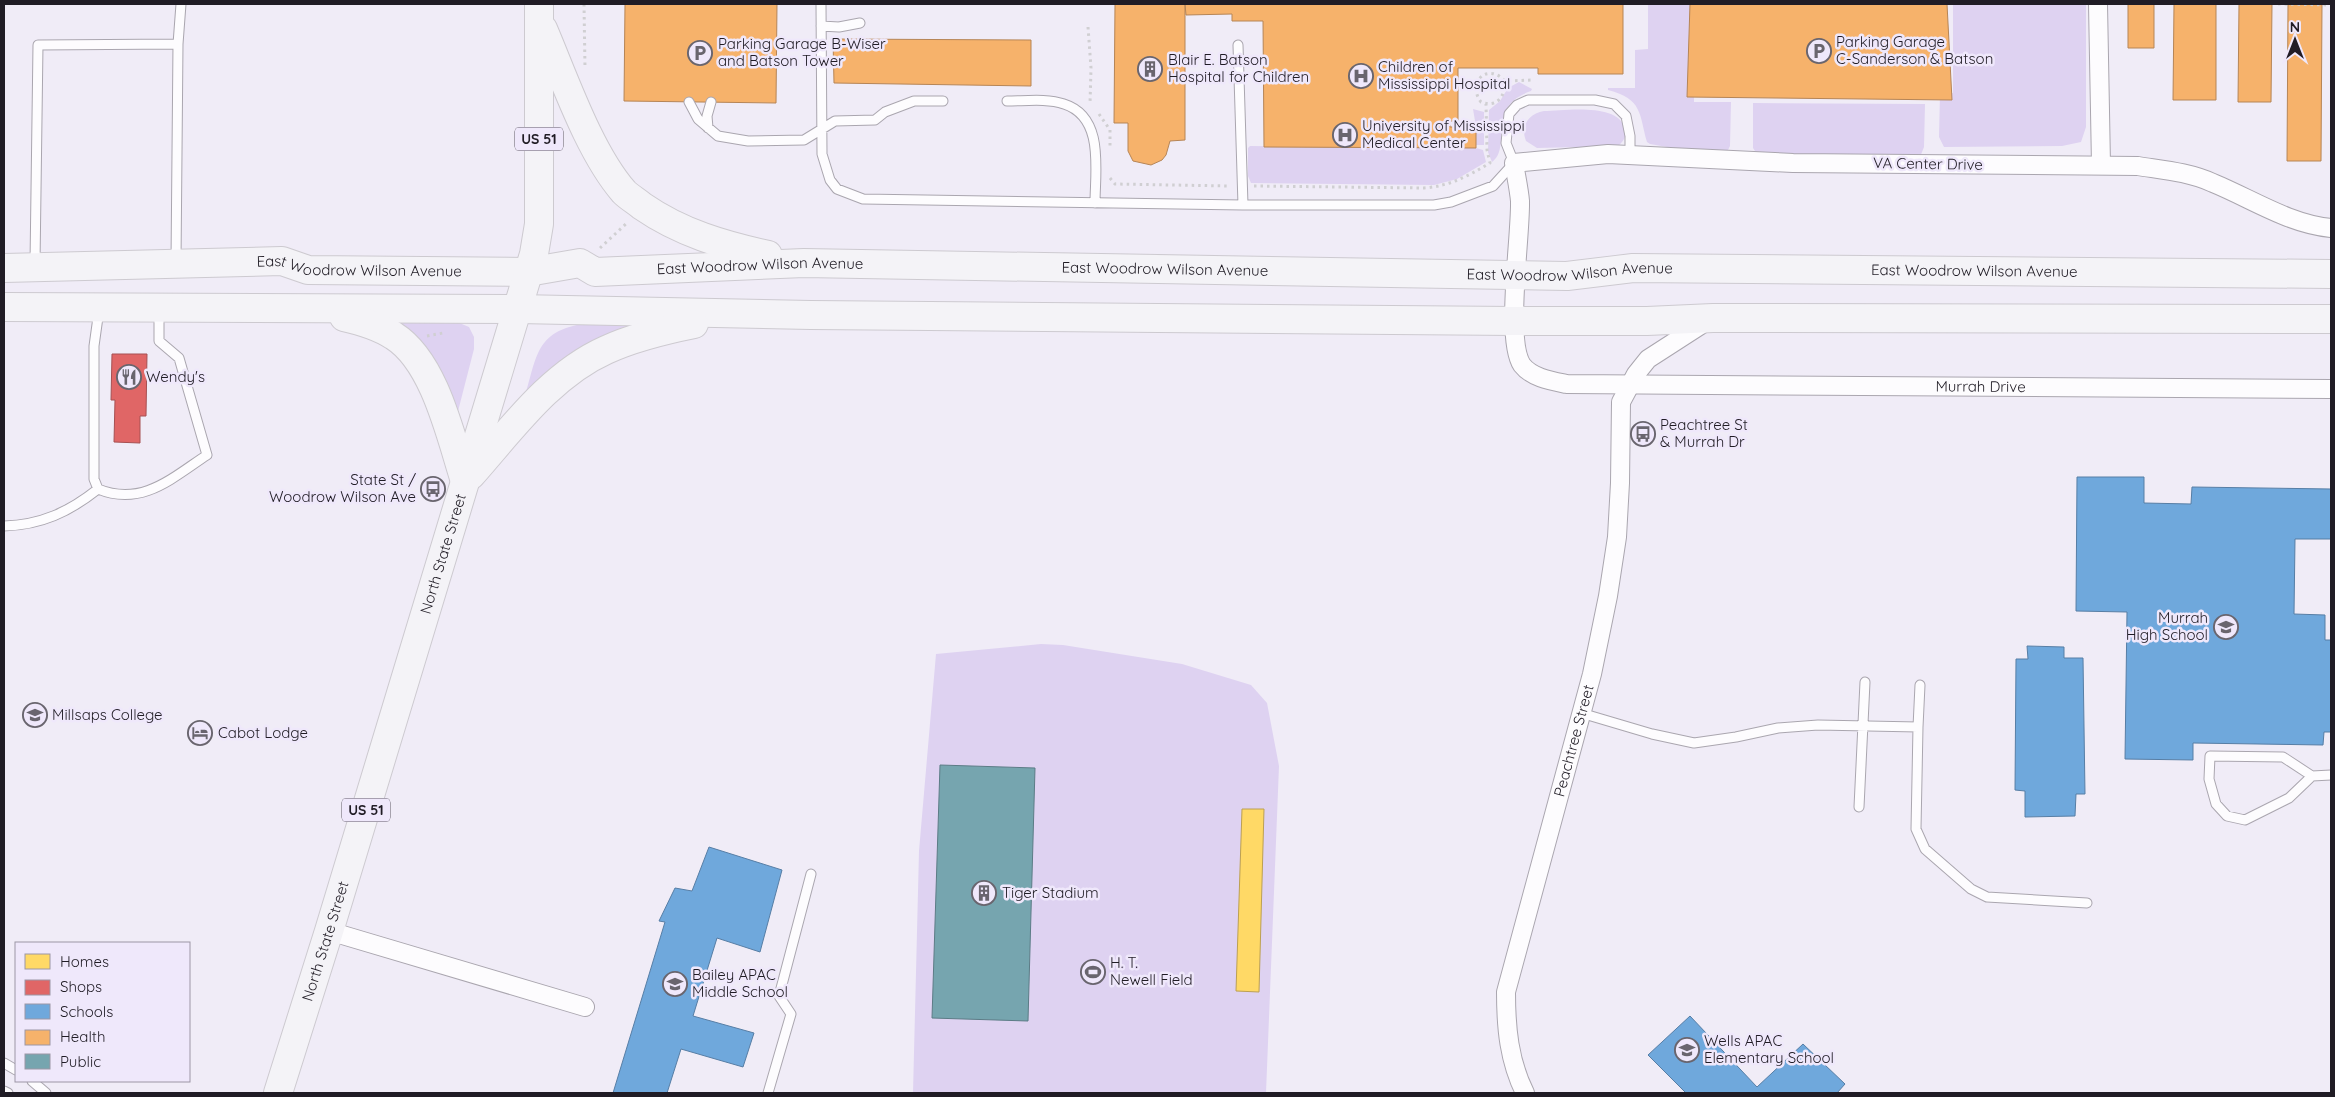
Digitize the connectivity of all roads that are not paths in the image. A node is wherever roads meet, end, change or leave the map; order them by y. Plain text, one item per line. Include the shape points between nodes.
1 (181, 4) edge
2 (821, 4) edge
3 (2098, 4) edge
4 (539, 11) edge
5 (860, 23) dead end
6 (821, 26) junction
7 (178, 44) junction
8 (1238, 45) dead end
9 (1007, 100) dead end
10 (943, 101) dead end
11 (689, 102) dead end
12 (710, 102) dead end
13 (822, 127) junction
14 (708, 128) junction
15 (1630, 156) junction
16 (1514, 163) junction
17 (2101, 165) junction
18 (1094, 203) junction
19 (1243, 205) junction
20 (2331, 228) edge
21 (804, 263) junction
22 (176, 264) junction
23 (35, 267) junction
24 (4, 268) edge
25 (528, 272) junction
26 (2331, 274) edge
27 (1515, 275) junction
28 (4, 307) edge
29 (99, 307) junction
30 (159, 308) junction
31 (301, 309) junction
32 (518, 309) junction
33 (741, 314) junction
34 (1713, 318) junction
35 (2331, 319) edge
36 (1515, 322) junction
37 (1630, 384) junction
38 (2331, 389) edge
39 (465, 481) junction
40 (98, 489) junction
41 (4, 526) edge
42 (1865, 682) dead end
43 (1920, 685) dead end
44 (1581, 713) junction
45 (1863, 725) junction
46 (1918, 727) junction
47 (2331, 775) edge
48 (2312, 776) junction
49 (1859, 807) dead end
50 (812, 874) dead end
51 (2087, 903) dead end
52 (329, 931) junction
53 (585, 1006) dead end
54 (4, 1063) edge
55 (15, 1069) edge
56 (33, 1082) edge
57 (4, 1091) edge
58 (8, 1093) edge
59 (46, 1093) edge
60 (278, 1093) edge
61 (768, 1093) edge
62 (1525, 1093) edge

1 - 7 lane
2 - 6 lane
3 - 17 street
4 - 21 main road via 575,105 601,158 625,193 685,231 724,245
4 - 25 main road, North State Street / US 51 via 539,224
5 - 6 lane
6 - 13 lane
7 - 22 lane
7 - 23 lane via 38,45
8 - 19 lane
9 - 18 lane via 1066,104 1088,124 1096,147
10 - 13 lane via 914,101 885,112 875,120 834,121
11 - 14 lane via 698,119
12 - 14 lane
13 - 14 lane via 804,140 748,140 718,136
13 - 18 lane via 822,154 830,180 837,188 863,199
15 - 16 street, VA Center Drive via 1608,154
15 - 16 lane via 1626,116 1614,104 1595,100 1528,100 1509,114 1506,143
15 - 17 street, VA Center Drive via 1793,162
16 - 19 lane via 1492,186 1451,202 1399,206
16 - 27 street via 1520,201
17 - 20 street, VA Center Drive via 2138,166 2188,174 2295,220
18 - 19 lane
21 - 25 main road, East Woodrow Wilson Avenue via 595,272 580,263
21 - 27 main road, East Woodrow Wilson Avenue
22 - 23 main road, East Woodrow Wilson Avenue
22 - 25 main road, East Woodrow Wilson Avenue via 282,261 308,270
23 - 24 main road, East Woodrow Wilson Avenue
25 - 32 main road, North State Street / US 51
26 - 27 main road, East Woodrow Wilson Avenue via 1633,268 1567,276
27 - 36 street
28 - 29 main road
29 - 30 main road
29 - 40 lane via 94,346 94,479
30 - 31 main road
30 - 40 lane via 159,341 179,358 207,455 146,492 126,496
31 - 32 main road
31 - 39 main road via 369,323 402,342 419,361 437,393
32 - 33 main road
32 - 39 main road, North State Street / US 51
33 - 36 main road
33 - 39 main road via 646,335 605,350 574,369 536,402
34 - 35 main road
34 - 36 main road via 1647,322
34 - 37 street, Peachtree Street via 1648,359
36 - 37 street via 1517,350 1522,364 1531,373 1548,381 1567,384
37 - 38 street, Murrah Drive
37 - 44 street, Peachtree Street via 1622,402 1618,519 1608,596
39 - 52 main road, North State Street / US 51
40 - 41 lane via 60,515
42 - 45 lane
43 - 46 lane
44 - 45 lane via 1652,734 1694,742 1778,728
44 - 62 street, Peachtree Street via 1506,992 1509,1050
45 - 46 lane
45 - 49 lane
46 - 51 lane via 1916,829 1924,848 1986,897
47 - 48 lane
48 - 48 lane via 2289,798 2246,820 2227,816 2216,804 2209,780 2210,756 2282,758
50 - 61 lane via 778,996 791,1014
52 - 53 street
52 - 60 main road, North State Street / US 51
54 - 55 lane
56 - 59 lane
57 - 58 lane

